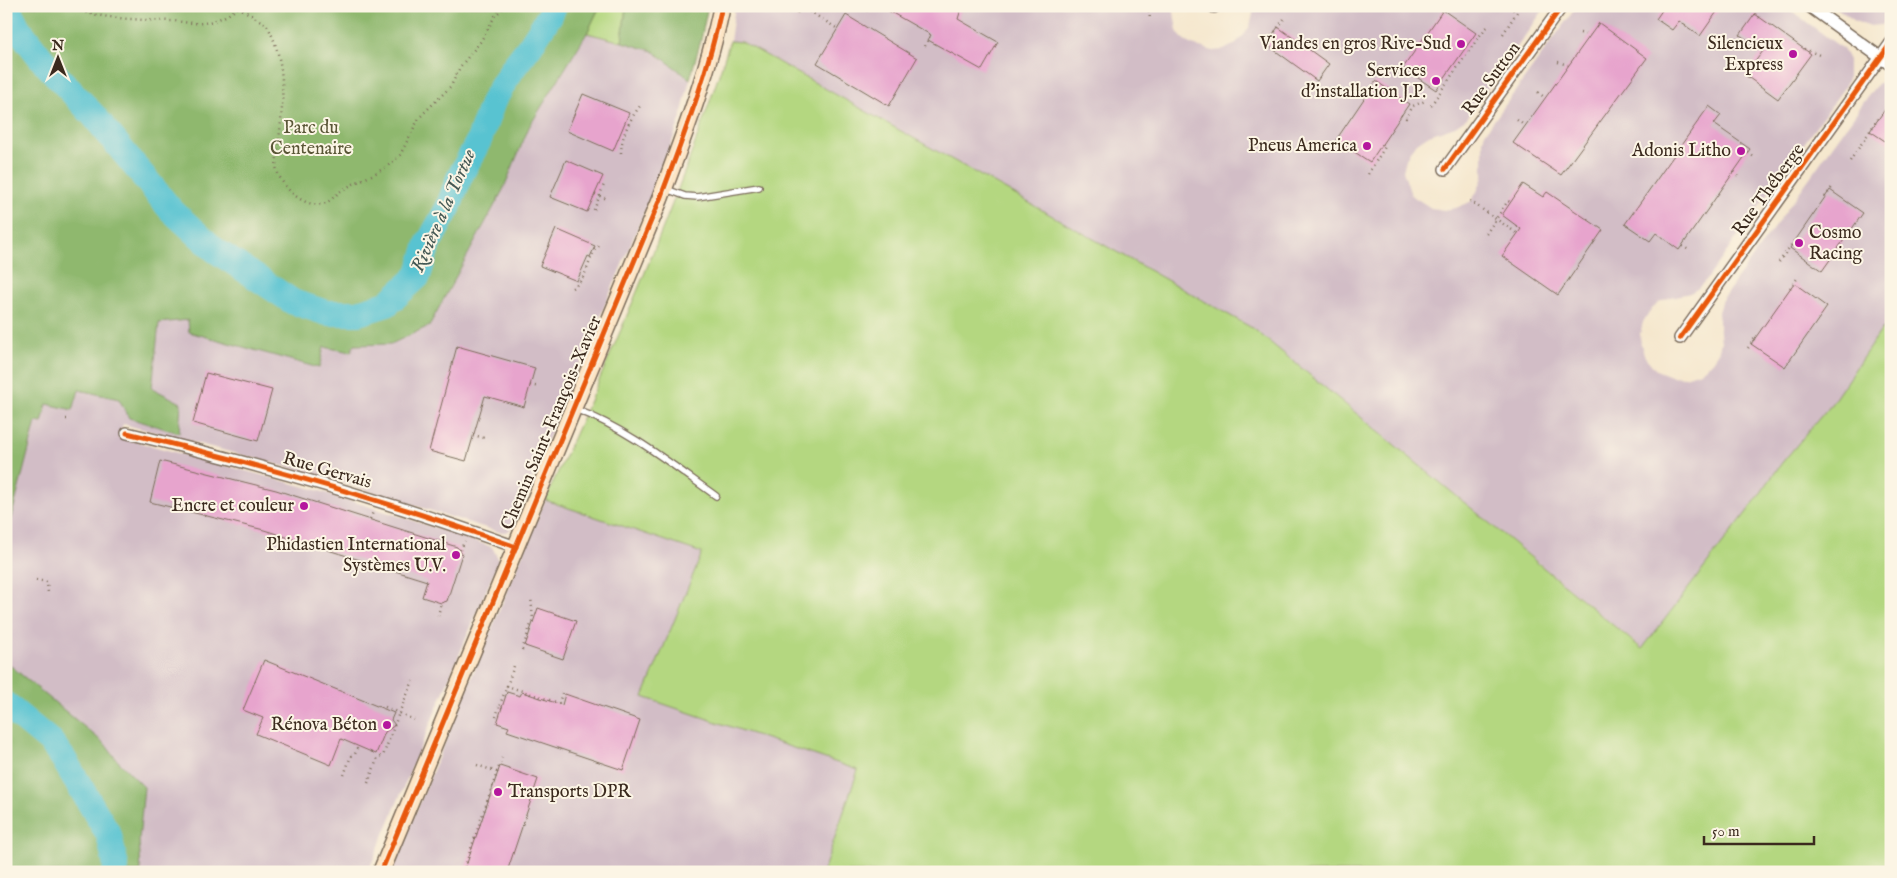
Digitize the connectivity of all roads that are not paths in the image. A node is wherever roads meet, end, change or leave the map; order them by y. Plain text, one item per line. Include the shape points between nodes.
1 (722, 6) edge
2 (1562, 6) edge
3 (1808, 6) edge
4 (1891, 43) edge
5 (1880, 58) junction
6 (1891, 65) edge
7 (1445, 169) dead end
8 (759, 187) dead end
9 (664, 188) junction
10 (1680, 338) dead end
11 (573, 408) junction
12 (127, 433) dead end
13 (716, 496) dead end
14 (516, 547) junction
15 (381, 872) edge

1 - 9 street, Chemin Saint-François-Xavier via 702,86
2 - 7 street, Rue Sutton
3 - 5 street
4 - 5 street, Rue Théberge
5 - 6 street
5 - 10 street, Rue Théberge
8 - 9 lane via 697,196 686,196
9 - 11 street, Chemin Saint-François-Xavier
11 - 13 lane via 635,438
11 - 14 street, Chemin Saint-François-Xavier
12 - 14 street, Rue Gervais via 326,484
14 - 15 street, Chemin Saint-François-Xavier

